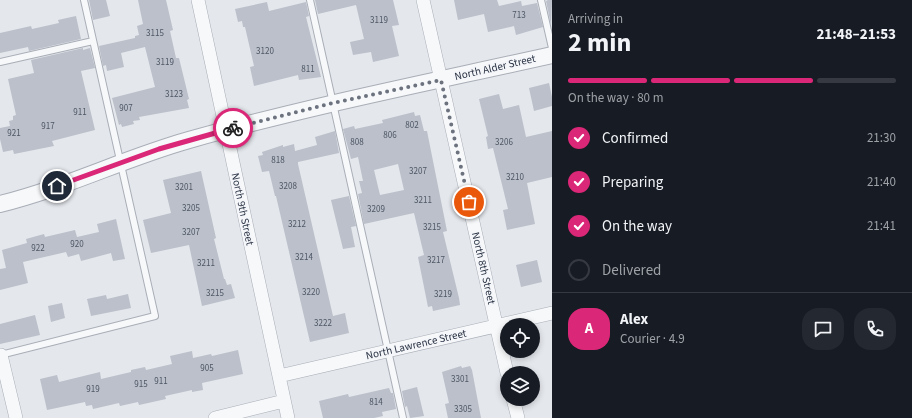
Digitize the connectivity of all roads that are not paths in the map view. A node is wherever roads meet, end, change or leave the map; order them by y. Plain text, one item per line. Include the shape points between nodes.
1 (84, 0) edge
2 (198, 0) edge
3 (310, 0) edge
4 (423, 0) edge
5 (541, 0) edge
6 (93, 41) junction
7 (552, 48) edge
8 (552, 55) edge
9 (0, 62) edge
10 (441, 80) junction
11 (333, 103) junction
12 (226, 130) junction
13 (120, 163) junction
14 (0, 204) edge
15 (552, 313) edge
16 (497, 326) junction
17 (389, 350) junction
18 (0, 355) edge
19 (506, 366) edge
20 (279, 376) junction
21 (284, 401) junction
22 (515, 406) edge
23 (16, 418) edge
24 (215, 418) edge
25 (288, 418) edge
26 (403, 418) edge
27 (518, 418) edge

1 - 6 lane
2 - 12 street, North 9th Street
3 - 11 lane
4 - 10 street, North 8th Street
5 - 7 lane
6 - 9 lane
6 - 13 lane
8 - 10 street, North Alder Street
10 - 11 street, North Alder Street
10 - 16 street, North 8th Street
11 - 12 street, North Alder Street
11 - 17 lane
12 - 13 street, North Alder Street via 173,144
12 - 20 street, North 9th Street
13 - 14 street, North Alder Street via 33,195
13 - 18 lane via 155,316
15 - 16 street, North Lawrence Street
16 - 17 street, North Lawrence Street
16 - 19 street, North 8th Street
17 - 20 street, North Lawrence Street
17 - 26 lane
18 - 23 street
20 - 21 street, North 9th Street
21 - 24 street
21 - 25 street, North 9th Street
22 - 27 street

